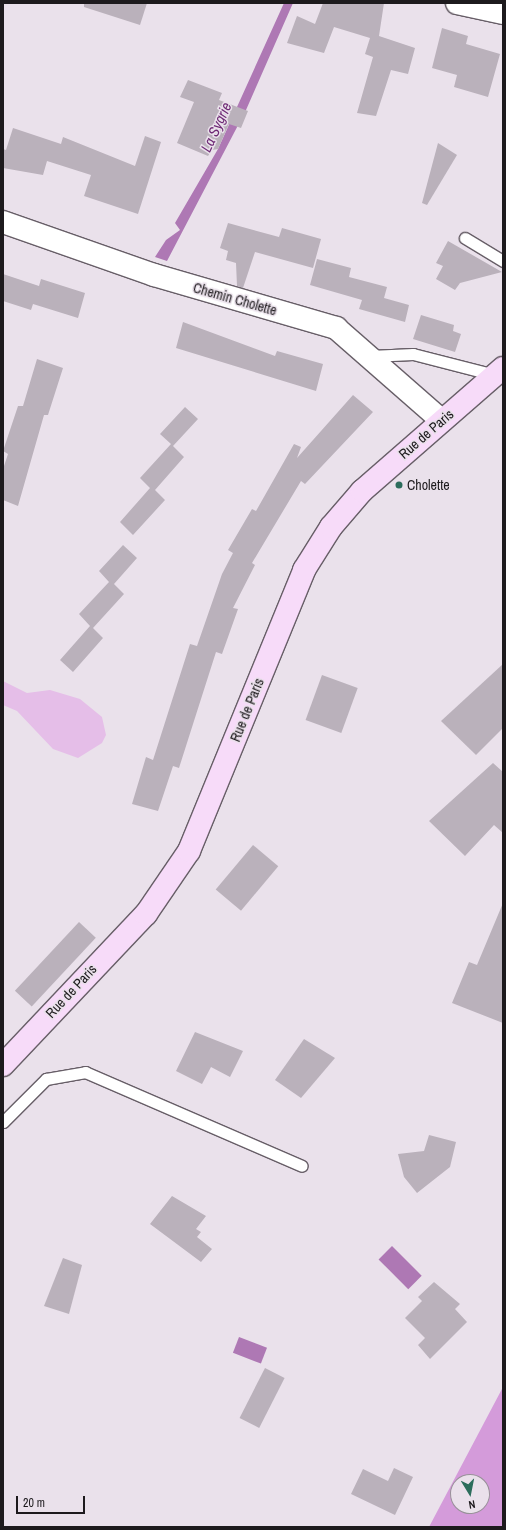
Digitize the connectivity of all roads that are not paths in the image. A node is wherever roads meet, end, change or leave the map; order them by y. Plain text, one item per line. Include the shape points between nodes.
1 (457, 3) edge
2 (503, 13) edge
3 (3, 222) edge
4 (465, 238) dead end
5 (503, 261) edge
6 (370, 356) junction
7 (499, 372) edge
8 (441, 420) junction
9 (3, 1065) edge
10 (3, 1122) edge
11 (302, 1166) dead end

1 - 2 street
3 - 6 street, Chemin Cholette via 154,275 336,328
4 - 5 lane
6 - 7 lane via 413,354
6 - 8 street, Chemin Cholette
7 - 8 street, Rue de Paris
8 - 9 street, Rue de Paris via 362,491 331,527 304,570 189,850 146,914 96,963
10 - 11 lane via 46,1079 85,1072

